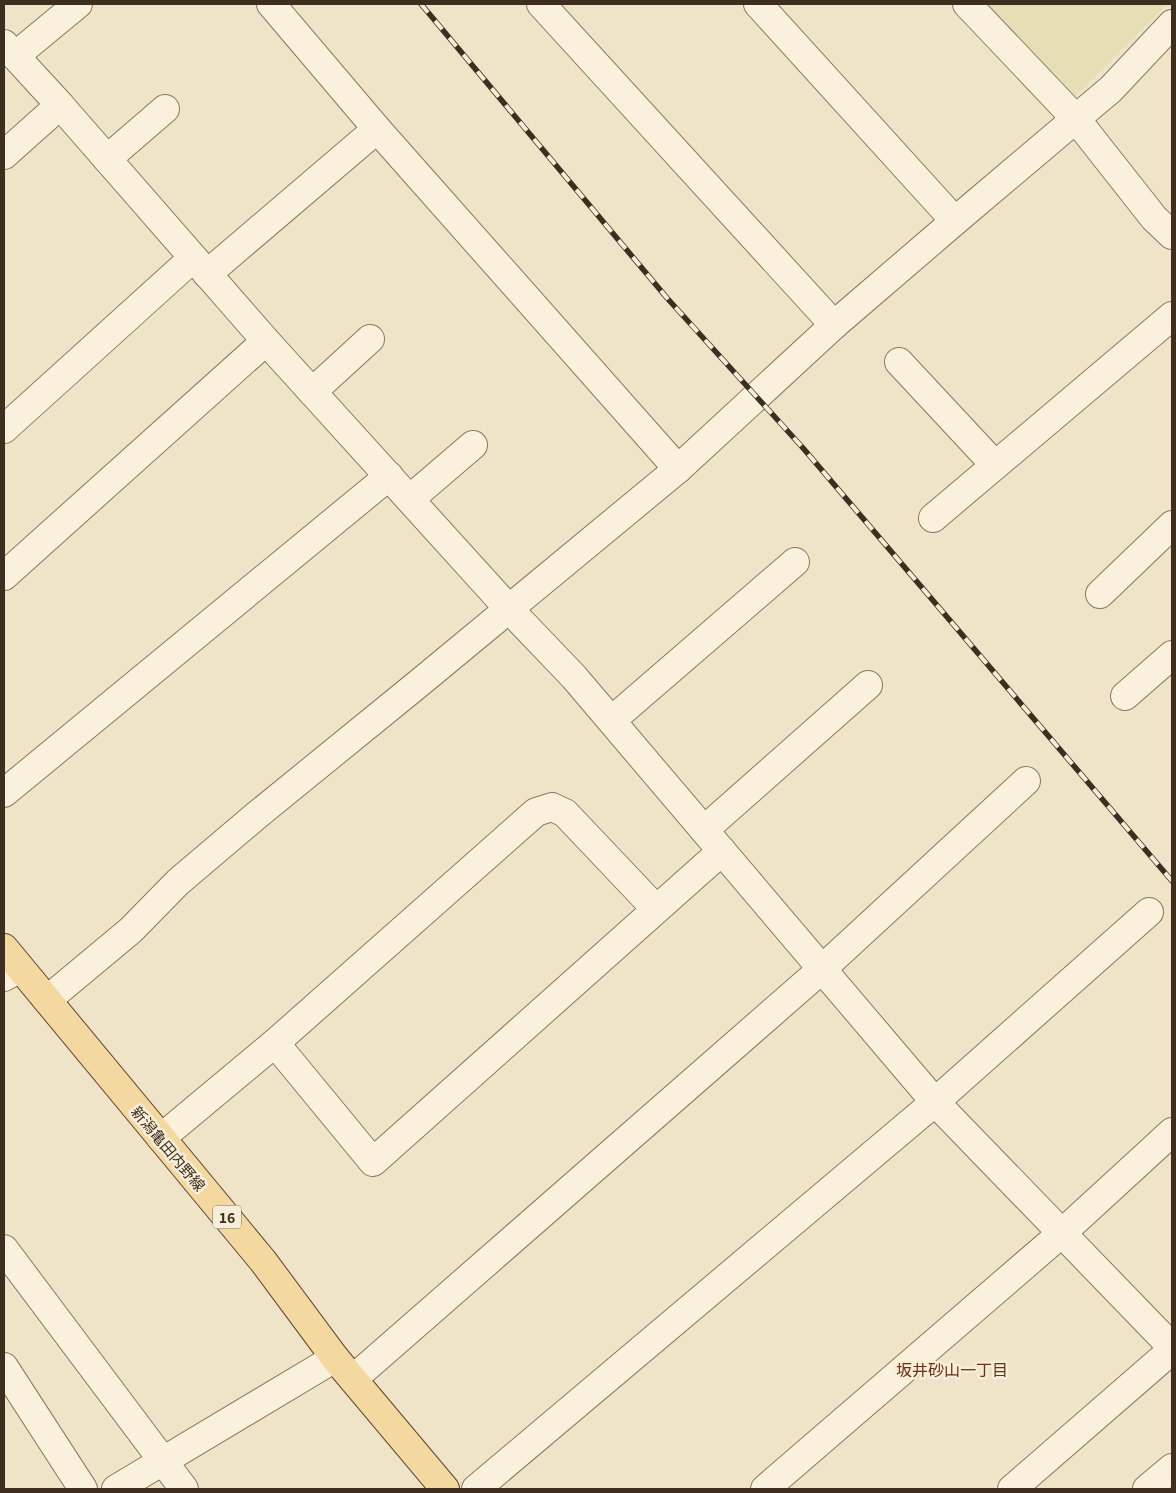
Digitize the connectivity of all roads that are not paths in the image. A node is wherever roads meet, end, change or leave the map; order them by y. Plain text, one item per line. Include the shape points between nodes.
1 (78, 4) edge
2 (271, 4) edge
3 (758, 4) edge
4 (967, 4) edge
5 (545, 5) edge
6 (1172, 24) edge
7 (9, 50) edge
8 (60, 105) junction
9 (165, 108) dead end
10 (1076, 119) junction
11 (377, 129) junction
12 (4, 154) edge
13 (107, 159) junction
14 (955, 221) junction
15 (1172, 235) edge
16 (200, 266) junction
17 (1172, 316) edge
18 (834, 325) junction
19 (370, 339) dead end
20 (266, 341) junction
21 (899, 362) dead end
22 (312, 392) junction
23 (4, 429) edge
24 (473, 445) dead end
25 (995, 465) junction
26 (678, 470) junction
27 (389, 476) junction
28 (410, 499) junction
29 (932, 518) dead end
30 (1172, 524) edge
31 (795, 562) dead end
32 (4, 576) edge
33 (1100, 594) dead end
34 (509, 609) junction
35 (1172, 655) edge
36 (868, 684) dead end
37 (1125, 696) dead end
38 (612, 720) junction
39 (1026, 781) dead end
40 (4, 793) edge
41 (704, 830) junction
42 (722, 851) junction
43 (656, 910) junction
44 (1149, 912) dead end
45 (9, 964) edge
46 (822, 969) junction
47 (47, 1000) junction
48 (275, 1043) junction
49 (935, 1102) junction
50 (1172, 1132) edge
51 (161, 1138) junction
52 (1062, 1233) junction
53 (4, 1249) edge
54 (1172, 1349) edge
55 (335, 1358) junction
56 (4, 1367) edge
57 (353, 1379) junction
58 (162, 1460) junction
59 (1172, 1468) edge
60 (82, 1489) edge
61 (116, 1489) edge
62 (184, 1489) edge
63 (445, 1489) edge
64 (476, 1489) edge
65 (766, 1489) edge
66 (1012, 1489) edge
67 (1147, 1489) edge

1 - 7 street
2 - 11 street
3 - 14 street
4 - 10 street
5 - 18 street
6 - 10 street via 1111,89
7 - 8 street
8 - 12 street
8 - 13 street
9 - 13 street
10 - 14 street
10 - 15 street via 1154,218
11 - 16 street
11 - 26 street
13 - 16 street
14 - 18 street
16 - 20 street
16 - 23 street
17 - 25 street
18 - 26 street
19 - 22 street
20 - 22 street
20 - 32 street
21 - 25 street
22 - 27 street
24 - 28 street
25 - 29 street
26 - 34 street
27 - 28 street
27 - 40 street
28 - 34 street
30 - 33 street
31 - 38 street
34 - 38 street
34 - 47 street via 235,833 178,882 131,930
35 - 37 street
36 - 41 street
38 - 41 street
39 - 46 street
41 - 42 street
42 - 43 street
42 - 46 street
43 - 48 street via 565,813 552,807 536,812
43 - 48 street via 373,1162
44 - 49 street
45 - 47 main road, 新潟亀田内野線 / 16
46 - 49 street
46 - 57 street
47 - 51 main road, 新潟亀田内野線 / 16
48 - 51 street
49 - 52 street
49 - 64 street
50 - 52 street
51 - 55 main road, 新潟亀田内野線 / 16 via 263,1261
52 - 54 street
52 - 65 street
53 - 58 street
54 - 66 street
55 - 57 main road, 新潟亀田内野線 / 16
55 - 58 street
56 - 60 street
57 - 63 main road, 新潟亀田内野線 / 16
58 - 61 street
58 - 62 street
59 - 67 street

